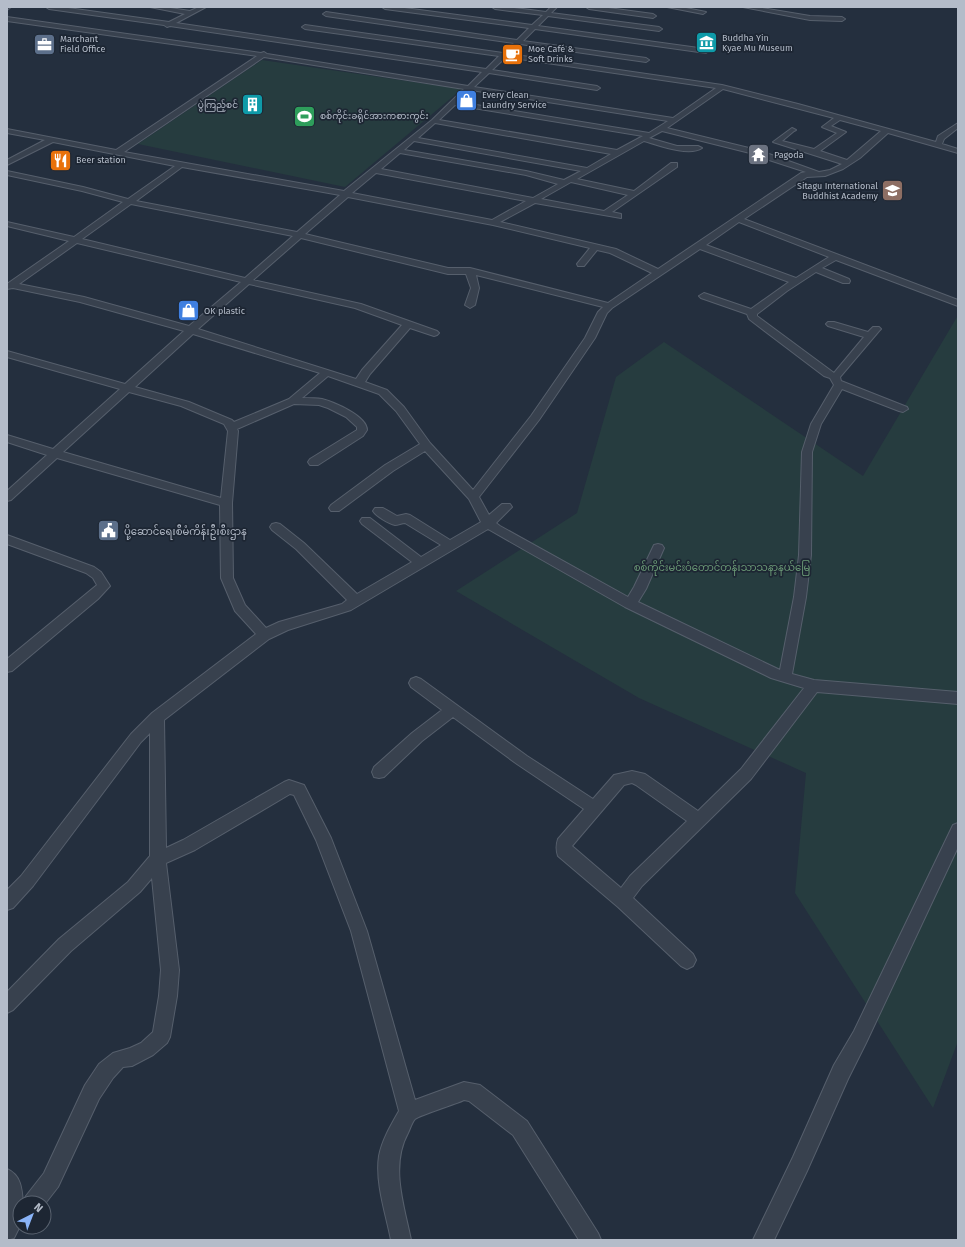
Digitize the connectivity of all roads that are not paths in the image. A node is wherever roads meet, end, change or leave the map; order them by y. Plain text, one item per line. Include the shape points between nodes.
1 (50, 7) edge
2 (98, 7) edge
3 (153, 7) edge
4 (203, 7) edge
5 (336, 7) edge
6 (385, 7) edge
7 (436, 7) edge
8 (495, 7) edge
9 (554, 7) edge
10 (589, 7) edge
11 (670, 7) edge
12 (746, 7) edge
13 (703, 12) dead end
14 (85, 13) junction
15 (192, 13) junction
16 (429, 13) junction
17 (547, 14) junction
18 (653, 16) dead end
19 (321, 17) junction
20 (73, 18) dead end
21 (7, 19) edge
22 (842, 19) dead end
23 (66, 20) dead end
24 (169, 24) junction
25 (54, 26) junction
26 (162, 28) dead end
27 (533, 28) junction
28 (659, 29) dead end
29 (300, 30) junction
30 (154, 31) dead end
31 (140, 38) junction
32 (519, 41) junction
33 (279, 44) junction
34 (706, 51) dead end
35 (505, 55) junction
36 (261, 56) junction
37 (646, 60) dead end
38 (487, 71) junction
39 (470, 87) junction
40 (722, 87) junction
41 (597, 88) dead end
42 (453, 103) junction
43 (839, 117) junction
44 (674, 120) junction
45 (434, 121) junction
46 (958, 125) edge
47 (661, 129) junction
48 (792, 130) dead end
49 (7, 131) edge
50 (886, 131) junction
51 (646, 137) junction
52 (413, 139) junction
53 (51, 140) junction
54 (938, 146) junction
55 (698, 148) dead end
56 (399, 151) junction
57 (750, 151) dead end
58 (958, 151) edge
59 (118, 152) junction
60 (815, 152) junction
61 (618, 153) junction
62 (766, 156) dead end
63 (847, 163) junction
64 (7, 164) edge
65 (181, 165) junction
66 (674, 165) dead end
67 (375, 170) junction
68 (588, 170) junction
69 (7, 173) edge
70 (816, 173) junction
71 (568, 181) junction
72 (346, 194) junction
73 (635, 194) junction
74 (534, 200) junction
75 (131, 202) junction
76 (606, 213) junction
77 (618, 216) dead end
78 (737, 219) junction
79 (493, 223) junction
80 (7, 224) edge
81 (299, 235) junction
82 (76, 240) junction
83 (698, 245) junction
84 (596, 246) junction
85 (836, 256) junction
86 (581, 264) dead end
87 (816, 269) junction
88 (470, 272) junction
89 (657, 272) junction
90 (248, 281) junction
91 (796, 281) junction
92 (846, 281) dead end
93 (10, 287) edge
94 (704, 296) dead end
95 (958, 303) edge
96 (470, 305) dead end
97 (609, 306) junction
98 (752, 313) junction
99 (408, 324) junction
100 (831, 324) dead end
101 (192, 329) junction
102 (434, 333) dead end
103 (7, 354) edge
104 (327, 372) junction
105 (837, 380) junction
106 (359, 383) junction
107 (128, 388) junction
108 (293, 401) junction
109 (903, 409) dead end
110 (232, 427) junction
111 (7, 438) edge
112 (426, 445) junction
113 (56, 453) junction
114 (314, 462) dead end
115 (7, 497) edge
116 (473, 497) junction
117 (226, 503) junction
118 (506, 507) dead end
119 (335, 508) dead end
120 (379, 511) dead end
121 (366, 521) dead end
122 (488, 523) junction
123 (276, 528) dead end
124 (7, 539) edge
125 (450, 545) junction
126 (658, 548) dead end
127 (421, 563) junction
128 (356, 601) junction
129 (630, 604) junction
130 (264, 635) junction
131 (7, 667) edge
132 (785, 677) junction
133 (416, 683) dead end
134 (814, 686) junction
135 (958, 698) edge
136 (452, 710) junction
137 (158, 717) junction
138 (379, 772) dead end
139 (595, 808) junction
140 (699, 820) junction
141 (958, 830) edge
142 (158, 859) junction
143 (624, 901) junction
144 (7, 902) edge
145 (687, 960) dead end
146 (7, 1004) edge
147 (409, 1112) junction
148 (7, 1179) edge
149 (12, 1195) edge
150 (39, 1195) edge
151 (401, 1240) edge
152 (591, 1240) edge
153 (764, 1240) edge

1 - 14 street
2 - 14 street
3 - 15 street
4 - 15 street
5 - 19 street
6 - 16 street
7 - 16 street
8 - 17 street
9 - 17 street
10 - 18 street
11 - 13 street
12 - 22 street via 810,18
14 - 20 street
14 - 24 street
15 - 24 street
16 - 27 street
17 - 27 street
17 - 28 street
19 - 29 street
19 - 32 street
21 - 25 street
23 - 25 street
24 - 26 street
24 - 33 street
25 - 31 street
27 - 32 street
27 - 34 street
29 - 33 street
29 - 35 street
30 - 31 street
31 - 36 street
32 - 35 street
32 - 37 street
33 - 36 street
33 - 38 street
35 - 38 street
35 - 40 street
36 - 39 street
36 - 59 street
38 - 39 street
38 - 41 street
39 - 42 street
39 - 44 street
40 - 43 street
40 - 44 street
42 - 45 street
42 - 51 street
43 - 50 street
43 - 60 street via 826,127 842,132
44 - 47 street
45 - 52 street
45 - 61 street
46 - 54 street via 941,138
47 - 51 street
47 - 57 street
48 - 60 street via 777,142
49 - 53 street
50 - 54 street
50 - 63 street
51 - 55 street via 675,147
51 - 61 street
52 - 56 street
52 - 68 street
53 - 59 street
53 - 64 street
54 - 58 street
56 - 67 street
56 - 71 street
59 - 65 street
60 - 63 street
61 - 68 street
62 - 70 street
63 - 70 street via 841,169 825,174
65 - 72 street
65 - 75 street
66 - 73 street
67 - 72 street
67 - 74 street
68 - 71 street
69 - 75 street
70 - 78 street via 804,175
71 - 73 street
71 - 74 street
72 - 79 street
72 - 81 street
73 - 76 street
74 - 76 street
74 - 79 street
75 - 81 street
75 - 82 street
76 - 77 street
78 - 83 street
78 - 85 street
79 - 84 street
80 - 82 street
81 - 88 street via 448,271
81 - 90 street
82 - 90 street
82 - 93 street
83 - 89 street
83 - 91 street
84 - 86 street
84 - 89 street via 613,251
85 - 87 street
85 - 95 street
87 - 91 street
87 - 92 street
88 - 96 street via 475,288
88 - 97 street
89 - 97 street
90 - 99 street via 358,306
90 - 101 street
91 - 98 street
93 - 101 street via 81,299
94 - 98 street
97 - 116 street via 535,418
98 - 105 street via 753,318
99 - 102 street
99 - 106 street
100 - 105 street via 873,332 837,375
101 - 104 street
101 - 107 street
103 - 107 street
104 - 106 street
104 - 108 street
105 - 109 street
105 - 132 street via 816,424 807,452 805,555
106 - 112 street via 383,392 400,409
107 - 110 street via 185,404 228,422
107 - 113 street
108 - 110 street
108 - 114 street via 320,402 332,406 350,415 362,426 359,434
110 - 117 street
111 - 113 street
112 - 116 street
112 - 119 street via 389,468
113 - 115 street
113 - 117 street
116 - 122 street
117 - 130 street via 227,578 240,608
118 - 122 street
120 - 125 street via 396,521 406,518
121 - 127 street
122 - 125 street
122 - 129 street
123 - 128 street via 300,546
124 - 131 street via 90,570 104,586
125 - 127 street
126 - 129 street via 640,589
127 - 128 street
128 - 130 street via 346,607 284,626
129 - 132 street
130 - 137 street
132 - 134 street
133 - 136 street
134 - 135 street
134 - 140 street via 746,774
136 - 138 street via 417,737
136 - 139 street
137 - 142 street
137 - 144 street via 136,738 27,881
139 - 140 street via 619,780 632,777 640,779
139 - 143 street via 564,844 564,851
140 - 143 street via 636,881
141 - 153 street via 841,1072
142 - 146 street via 134,887 65,945
142 - 147 street via 189,845 289,787 299,790 323,838 359,931
142 - 150 street via 170,970 161,1037 147,1049 132,1057 119,1059 106,1070 92,1092 50,1180
143 - 145 street
147 - 151 street via 397,1132 389,1158
147 - 152 street via 464,1091 473,1092 520,1128
148 - 149 street

